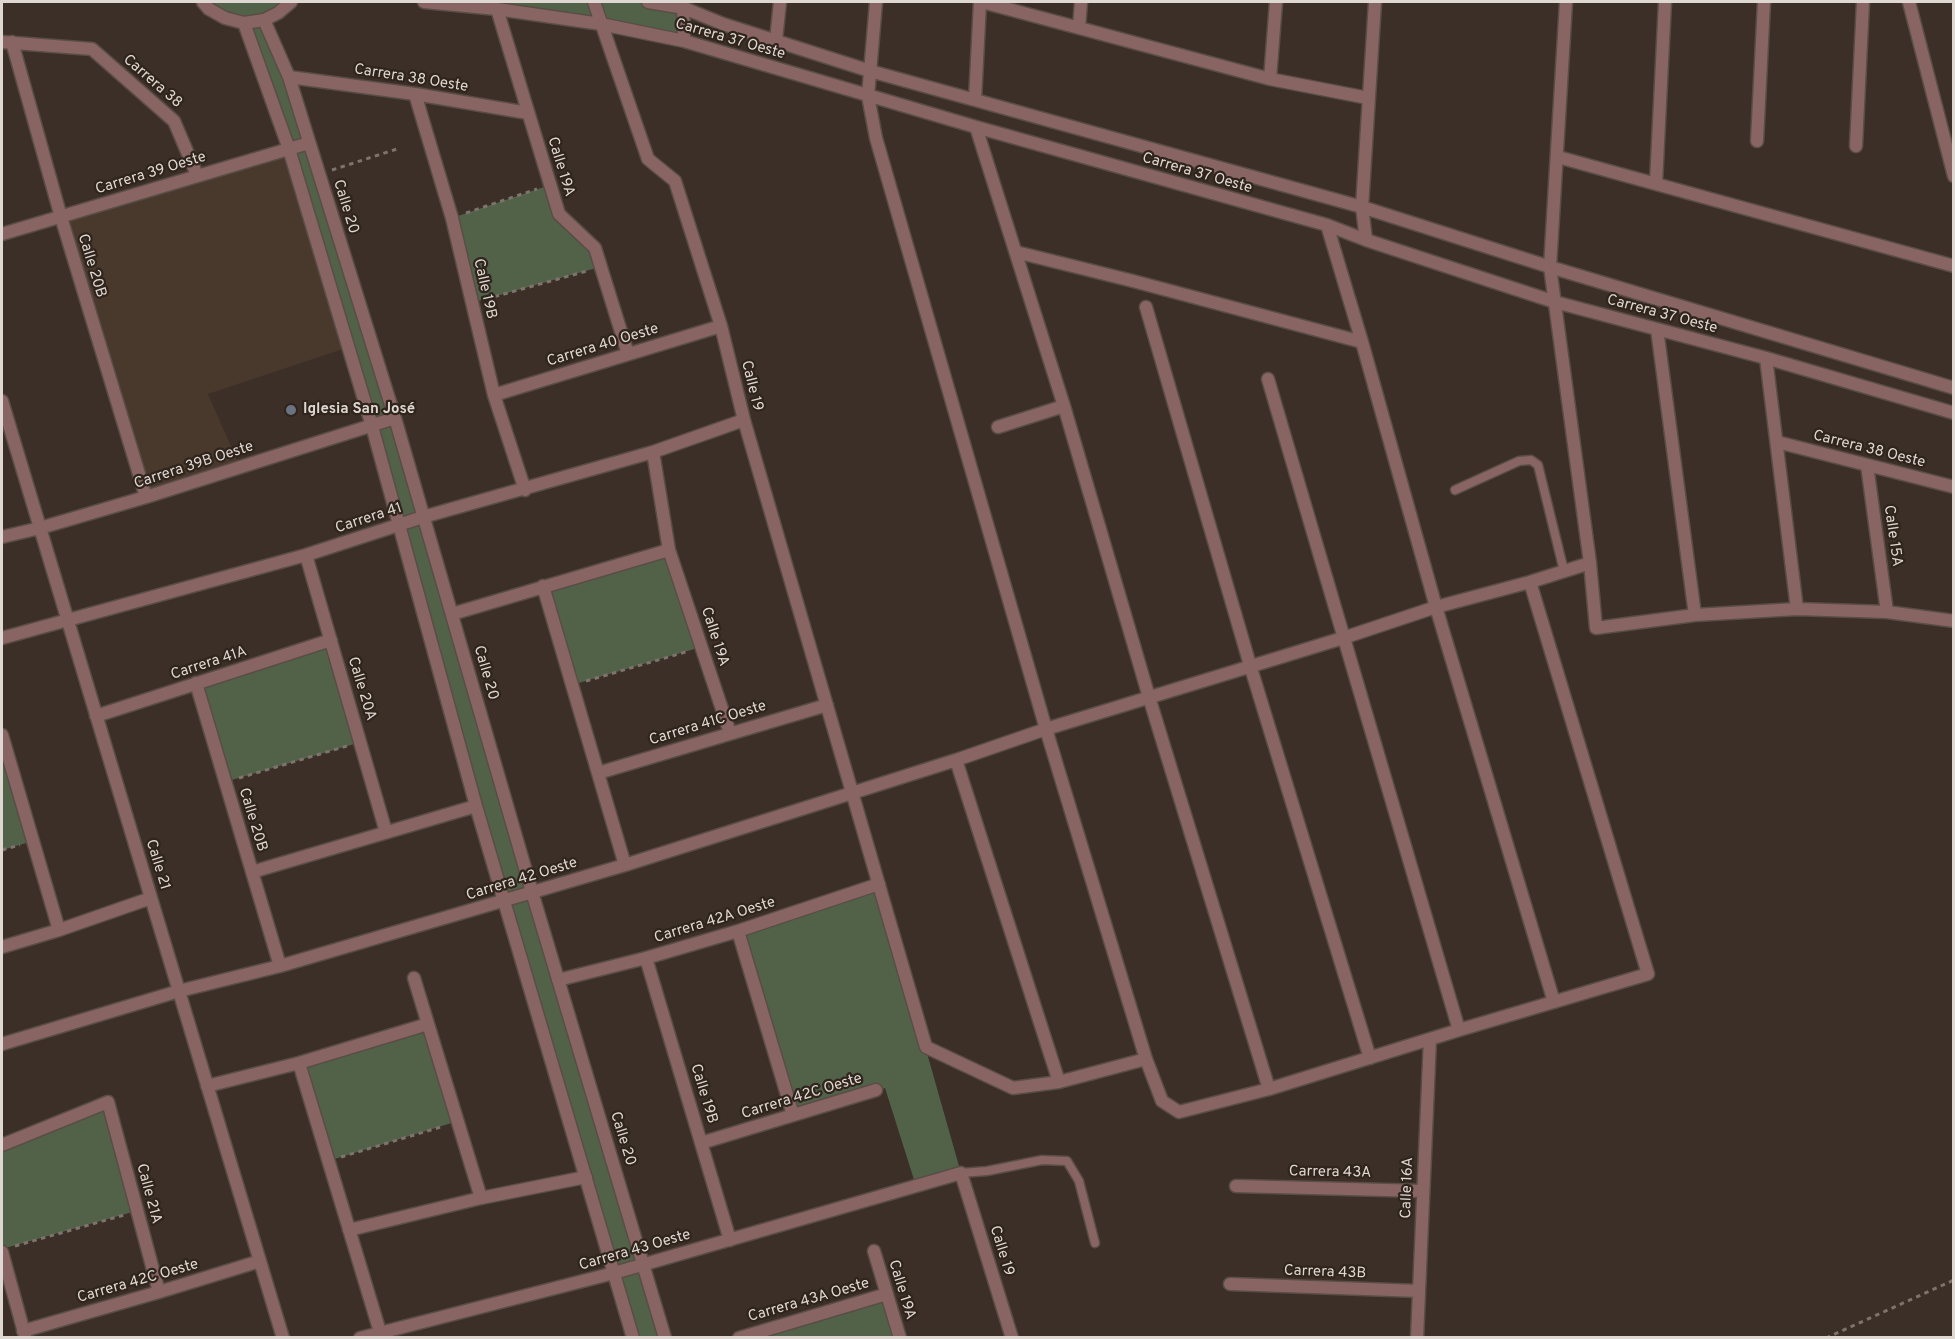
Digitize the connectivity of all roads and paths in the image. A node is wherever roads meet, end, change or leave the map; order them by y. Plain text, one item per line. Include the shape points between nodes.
1 (203, 2) edge
2 (291, 2) edge
3 (424, 2) edge
4 (594, 2) edge
5 (648, 2) edge
6 (780, 2) edge
7 (876, 2) edge
8 (981, 2) edge
9 (1081, 2) edge
10 (1276, 2) edge
11 (1375, 2) edge
12 (1566, 2) edge
13 (1665, 2) edge
14 (1764, 2) edge
15 (1863, 2) edge
16 (1909, 2) edge
17 (683, 5) edge
18 (497, 9) junction
19 (264, 20) junction
20 (244, 23) junction
21 (601, 24) junction
22 (1079, 28) junction
23 (776, 40) junction
24 (684, 41) junction
25 (7, 42) edge
26 (870, 71) junction
27 (289, 77) junction
28 (1270, 79) junction
29 (415, 94) junction
30 (868, 96) junction
31 (1368, 98) junction
32 (975, 100) junction
33 (528, 113) junction
34 (976, 127) junction
35 (1757, 141) dead end
36 (309, 143) junction
37 (1856, 146) dead end
38 (400, 148) dead end
39 (289, 149) junction
40 (1558, 158) junction
41 (196, 175) junction
42 (319, 175) junction
43 (1953, 176) edge
44 (1656, 183) junction
45 (550, 185) junction
46 (1362, 207) junction
47 (61, 217) junction
48 (452, 218) junction
49 (1327, 225) junction
50 (2, 234) edge
51 (1366, 240) junction
52 (1016, 252) junction
53 (1953, 266) edge
54 (600, 267) junction
55 (1551, 267) junction
56 (1556, 302) junction
57 (471, 303) junction
58 (1146, 307) dead end
59 (721, 326) junction
60 (1657, 329) junction
61 (1362, 342) junction
62 (628, 354) junction
63 (1766, 358) junction
64 (1268, 379) dead end
65 (1953, 388) edge
66 (494, 395) junction
67 (2, 401) edge
68 (1064, 406) junction
69 (1953, 413) edge
70 (395, 418) junction
71 (744, 420) junction
72 (372, 426) junction
73 (998, 427) dead end
74 (1777, 442) junction
75 (653, 452) junction
76 (1867, 465) junction
77 (1953, 487) edge
78 (525, 490) junction
79 (1455, 490) dead end
80 (146, 497) junction
81 (423, 517) junction
82 (400, 525) junction
83 (40, 528) junction
84 (2, 537) edge
85 (669, 550) junction
86 (306, 555) junction
87 (1590, 564) junction
88 (1564, 571) junction
89 (1530, 582) junction
90 (543, 586) junction
91 (1436, 607) junction
92 (1797, 609) junction
93 (1887, 612) junction
94 (452, 614) junction
95 (1695, 615) junction
96 (67, 620) junction
97 (1953, 621) edge
98 (2, 638) edge
99 (1343, 638) junction
100 (331, 640) junction
101 (701, 647) junction
102 (1250, 665) junction
103 (196, 683) junction
104 (572, 685) junction
105 (1149, 697) junction
106 (827, 705) junction
107 (96, 716) junction
108 (1046, 729) junction
109 (730, 733) junction
110 (2, 742) edge
111 (361, 742) junction
112 (956, 760) junction
113 (598, 773) junction
114 (225, 782) junction
115 (853, 792) junction
116 (476, 806) junction
117 (386, 832) junction
118 (625, 866) junction
119 (252, 872) junction
120 (879, 884) junction
121 (532, 892) junction
122 (151, 898) junction
123 (504, 901) junction
124 (59, 930) junction
125 (738, 931) junction
126 (2, 947) edge
127 (646, 958) junction
128 (280, 966) junction
129 (414, 978) dead end
130 (558, 980) junction
131 (179, 991) junction
132 (1554, 1002) junction
133 (428, 1024) junction
134 (1460, 1030) junction
135 (1430, 1040) junction
136 (2, 1044) edge
137 (1146, 1059) junction
138 (1370, 1059) junction
139 (298, 1063) junction
140 (1059, 1082) junction
141 (207, 1086) junction
142 (1269, 1089) junction
143 (876, 1090) dead end
144 (793, 1115) junction
145 (458, 1121) junction
146 (701, 1143) junction
147 (2, 1145) edge
148 (328, 1161) junction
149 (961, 1173) junction
150 (586, 1177) junction
151 (1236, 1186) dead end
152 (1423, 1191) junction
153 (481, 1198) junction
154 (136, 1211) junction
155 (349, 1230) junction
156 (730, 1240) junction
157 (1095, 1243) dead end
158 (7, 1249) edge
159 (874, 1251) dead end
160 (260, 1261) junction
161 (644, 1265) junction
162 (614, 1273) junction
163 (1953, 1280) edge
164 (1230, 1284) dead end
165 (1419, 1291) junction
166 (159, 1292) junction
167 (887, 1294) junction
168 (380, 1332) junction
169 (24, 1334) edge
170 (756, 1335) edge
171 (283, 1338) edge
172 (360, 1338) edge
173 (633, 1338) edge
174 (666, 1338) edge
175 (739, 1338) edge
176 (900, 1338) edge
177 (1012, 1338) edge
178 (1417, 1338) edge
179 (1826, 1338) edge

1 - 20 street via 225,18
2 - 19 street
3 - 18 street, Carrera 37 Oeste
4 - 21 street, Calle 19
5 - 17 street, Carrera 37 Oeste
6 - 23 street
7 - 26 street
8 - 22 street
8 - 32 street
9 - 22 street
10 - 28 street
11 - 31 street
12 - 40 street
13 - 44 street
14 - 35 street
15 - 37 street
16 - 43 street
17 - 23 street, Carrera 37 Oeste via 723,24
17 - 24 street
18 - 21 street, Carrera 37 Oeste
18 - 33 street, Calle 19A
19 - 20 street
19 - 27 street, Calle 20
20 - 39 street
21 - 24 street, Carrera 37 Oeste
21 - 59 street, Calle 19 via 648,159 675,181
22 - 28 street
23 - 26 street, Carrera 37 Oeste
24 - 30 street, Carrera 37 Oeste
25 - 41 street, Carrera 38 via 92,50 174,121
25 - 47 street, Calle 20B
26 - 30 street
26 - 32 street, Carrera 37 Oeste
27 - 29 street, Carrera 38 Oeste
27 - 36 street, Calle 20
28 - 31 street
29 - 33 street, Carrera 38 Oeste
29 - 48 street, Calle 19B
30 - 34 street, Carrera 37 Oeste
30 - 108 street via 917,284
31 - 46 street
32 - 46 street, Carrera 37 Oeste
33 - 45 street, Calle 19A
34 - 49 street, Carrera 37 Oeste
34 - 52 street
36 - 39 street, Carrera 39 Oeste
36 - 42 street, Calle 20
38 - 42 path
39 - 41 street, Carrera 39 Oeste
39 - 72 street
40 - 44 street
40 - 55 street
41 - 47 street, Carrera 39 Oeste
42 - 70 street, Calle 20
44 - 53 street
45 - 48 path
45 - 54 street, Calle 19A via 559,214 595,248
46 - 51 street
46 - 55 street, Carrera 37 Oeste
47 - 50 street, Carrera 39 Oeste
47 - 80 street, Calle 20B
48 - 57 street, Calle 19B
49 - 51 street, Carrera 37 Oeste
49 - 61 street
51 - 56 street, Carrera 37 Oeste
52 - 61 street
52 - 68 street
54 - 57 path
54 - 62 street, Calle 19A
55 - 56 street
55 - 65 street, Carrera 37 Oeste
56 - 60 street, Carrera 37 Oeste
56 - 87 street
57 - 66 street, Calle 19B
58 - 102 street
59 - 62 street, Carrera 40 Oeste
59 - 71 street, Calle 19
60 - 63 street, Carrera 37 Oeste
60 - 95 street
61 - 91 street
62 - 66 street, Carrera 40 Oeste
63 - 69 street, Carrera 37 Oeste
63 - 74 street
64 - 99 street
66 - 78 street, Calle 19B
67 - 83 street, Calle 21
68 - 73 street
68 - 105 street
70 - 72 street, Carrera 39B Oeste
70 - 81 street, Calle 20
71 - 75 street, Carrera 41
71 - 106 street, Calle 19
72 - 80 street, Carrera 39B Oeste
72 - 82 street
74 - 76 street, Carrera 38 Oeste
74 - 92 street
75 - 78 street, Carrera 41
75 - 85 street, Calle 19A
76 - 77 street, Carrera 38 Oeste
76 - 93 street, Calle 15A
78 - 81 street, Carrera 41
79 - 88 lane via 1519,461 1531,460 1538,465
80 - 83 street, Carrera 39B Oeste
81 - 82 street, Carrera 41
81 - 94 street, Calle 20
82 - 86 street, Carrera 41
82 - 116 street
83 - 84 street, Carrera 39B Oeste
83 - 96 street, Calle 21
85 - 90 street
85 - 101 street, Calle 19A
86 - 96 street, Carrera 41
86 - 100 street, Calle 20A
87 - 88 street, Carrera 42 Oeste
87 - 95 street via 1596,628
88 - 89 street, Carrera 42 Oeste
89 - 91 street, Carrera 42 Oeste
89 - 132 street via 1648,974
90 - 94 street
90 - 104 street
91 - 99 street, Carrera 42 Oeste
91 - 132 street
92 - 93 street
92 - 95 street
93 - 97 street
94 - 121 street, Calle 20
96 - 98 street, Carrera 41
96 - 107 street, Calle 21
99 - 102 street, Carrera 42 Oeste
99 - 134 street
100 - 103 street, Carrera 41A
100 - 111 street, Calle 20A
101 - 104 path
101 - 109 street, Calle 19A
102 - 105 street, Carrera 42 Oeste
102 - 138 street
103 - 107 street, Carrera 41A
103 - 114 street, Calle 20B
104 - 113 street
105 - 108 street, Carrera 42 Oeste
105 - 142 street
106 - 109 street, Carrera 41C Oeste
106 - 115 street, Calle 19
107 - 122 street, Calle 21
108 - 112 street, Carrera 42 Oeste
108 - 137 street
109 - 113 street, Carrera 41C Oeste
110 - 124 street
111 - 114 path
111 - 117 street, Calle 20A
112 - 115 street, Carrera 42 Oeste
112 - 140 street
113 - 118 street
114 - 119 street, Calle 20B
115 - 118 street, Carrera 42 Oeste
115 - 120 street, Calle 19
116 - 117 street
116 - 123 street
117 - 119 street
118 - 121 street, Carrera 42 Oeste
119 - 128 street, Calle 20B
120 - 125 street, Carrera 42A Oeste
120 - 140 street, Calle 19 via 926,1047 1013,1088
121 - 123 street, Carrera 42 Oeste
121 - 130 street, Calle 20
122 - 124 street
122 - 131 street, Calle 21
123 - 128 street, Carrera 42 Oeste
123 - 150 street
124 - 126 street
125 - 127 street, Carrera 42A Oeste
125 - 144 street
127 - 130 street, Carrera 42A Oeste
127 - 146 street, Calle 19B
128 - 131 street, Carrera 42 Oeste
129 - 133 street
130 - 161 street, Calle 20
131 - 136 street, Carrera 42 Oeste
131 - 141 street, Calle 21
132 - 134 street
133 - 139 street
133 - 145 street
134 - 135 street
135 - 138 street
135 - 152 street, Calle 16A
137 - 140 street, Calle 19
137 - 142 street via 1161,1101 1179,1112
138 - 142 street
139 - 141 street
139 - 148 street
141 - 160 street, Calle 21
143 - 144 street, Carrera 42C Oeste
144 - 146 street, Carrera 42C Oeste
145 - 148 path
145 - 153 street
146 - 156 street, Calle 19B
147 - 154 street, Calle 21A via 108,1102
148 - 155 street
149 - 156 street, Carrera 43 Oeste
149 - 157 lane via 1042,1160 1067,1161 1080,1181
149 - 177 street, Calle 19
150 - 153 street
150 - 162 street
151 - 152 street, Carrera 43A
152 - 165 street, Calle 16A
153 - 155 street
154 - 158 path
154 - 166 street, Calle 21A
155 - 168 street
156 - 161 street, Carrera 43 Oeste
158 - 169 street
159 - 167 street, Calle 19A
160 - 166 street, Carrera 42C Oeste
160 - 171 street, Calle 21
161 - 162 street, Carrera 43 Oeste
161 - 174 street, Calle 20
162 - 168 street, Carrera 43 Oeste
162 - 173 street
163 - 179 path
164 - 165 street, Carrera 43B
165 - 178 street, Calle 16A
166 - 169 street, Carrera 42C Oeste
167 - 170 street, Carrera 43A Oeste
167 - 176 street, Calle 19A
168 - 172 street, Carrera 43 Oeste
170 - 175 street, Carrera 43A Oeste

